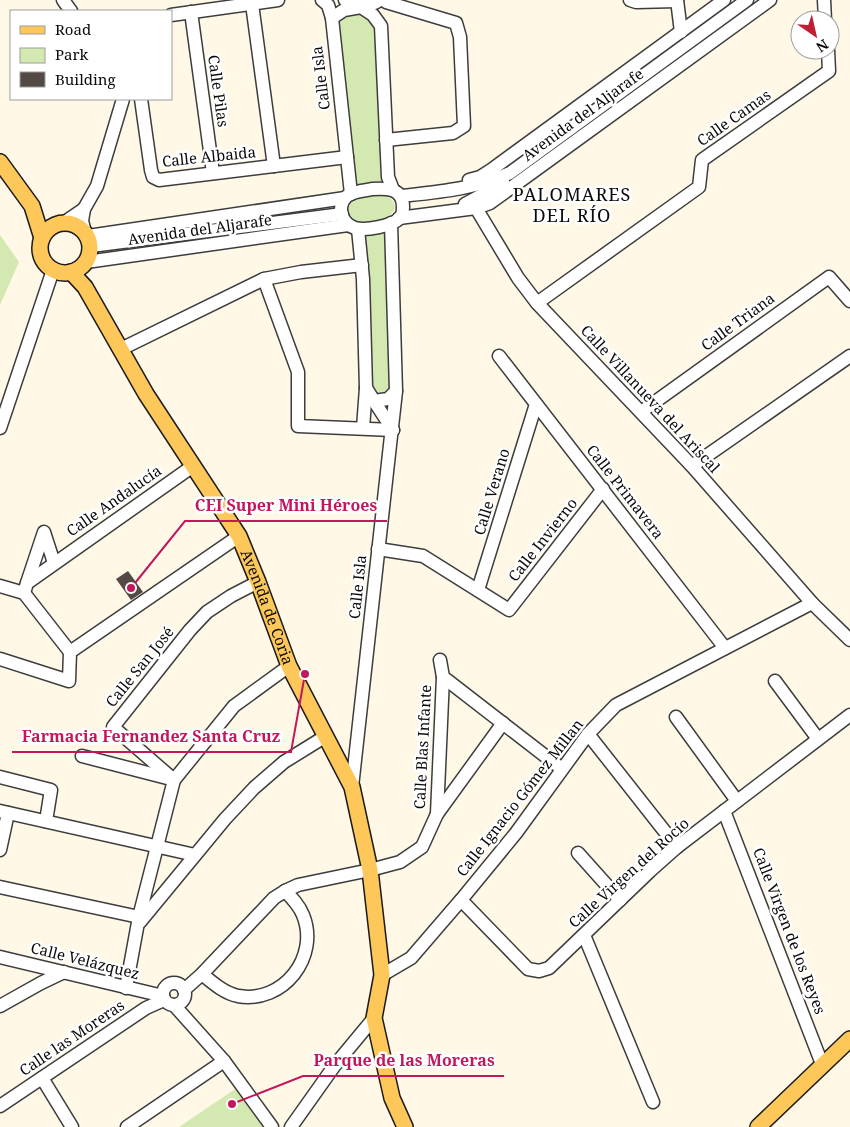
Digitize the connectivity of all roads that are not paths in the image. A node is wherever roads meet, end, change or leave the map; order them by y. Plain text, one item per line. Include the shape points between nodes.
1 (278, 0) edge
2 (322, 0) edge
3 (345, 0) edge
4 (630, 0) edge
5 (677, 0) edge
6 (724, 0) edge
7 (748, 0) edge
8 (770, 0) edge
9 (384, 1) edge
10 (252, 4) junction
11 (360, 7) junction
12 (191, 12) junction
13 (172, 15) edge
14 (332, 18) junction
15 (381, 26) junction
16 (681, 32) junction
17 (828, 60) edge
18 (121, 104) edge
19 (142, 105) edge
20 (386, 140) junction
21 (347, 158) junction
22 (0, 162) edge
23 (274, 166) junction
24 (213, 173) junction
25 (510, 173) junction
26 (397, 192) junction
27 (348, 196) junction
28 (32, 206) junction
29 (476, 208) junction
30 (84, 209) junction
31 (342, 214) junction
32 (398, 218) junction
33 (62, 223) junction
34 (353, 227) junction
35 (42, 238) junction
36 (88, 238) junction
37 (86, 262) junction
38 (362, 265) junction
39 (54, 270) junction
40 (71, 272) junction
41 (264, 280) junction
42 (850, 301) edge
43 (537, 303) junction
44 (121, 349) junction
45 (499, 356) dead end
46 (850, 356) edge
47 (366, 388) junction
48 (396, 391) junction
49 (374, 400) junction
50 (536, 404) junction
51 (641, 412) junction
52 (0, 428) edge
53 (363, 428) junction
54 (393, 430) junction
55 (193, 466) junction
56 (692, 466) junction
57 (603, 489) junction
58 (239, 536) junction
59 (378, 549) junction
60 (54, 563) junction
61 (258, 582) junction
62 (0, 586) edge
63 (26, 588) junction
64 (478, 590) junction
65 (812, 603) junction
66 (850, 640) edge
67 (725, 648) junction
68 (70, 652) junction
69 (0, 659) edge
70 (440, 660) dead end
71 (289, 666) junction
72 (443, 678) junction
73 (775, 681) dead end
74 (850, 715) edge
75 (676, 717) dead end
76 (503, 723) junction
77 (588, 734) junction
78 (326, 736) junction
79 (818, 739) junction
80 (82, 756) dead end
81 (562, 769) junction
82 (0, 777) edge
83 (174, 780) junction
84 (352, 787) junction
85 (737, 801) junction
86 (724, 811) junction
87 (4, 812) edge
88 (437, 814) junction
89 (46, 821) junction
90 (157, 846) junction
91 (677, 847) junction
92 (0, 850) edge
93 (578, 853) dead end
94 (195, 855) junction
95 (370, 870) junction
96 (0, 887) edge
97 (284, 890) junction
98 (461, 900) junction
99 (620, 900) junction
100 (138, 921) junction
101 (584, 935) junction
102 (0, 957) edge
103 (64, 972) junction
104 (202, 974) junction
105 (382, 975) junction
106 (126, 988) junction
107 (184, 990) junction
108 (167, 1000) junction
109 (0, 1006) edge
110 (374, 1018) junction
111 (850, 1039) edge
112 (224, 1060) junction
113 (822, 1064) junction
114 (42, 1078) junction
115 (653, 1102) dead end
116 (0, 1106) edge
117 (72, 1127) edge
118 (127, 1127) edge
119 (272, 1127) edge
120 (292, 1127) edge
121 (405, 1127) edge
122 (758, 1127) edge

1 - 10 street
2 - 14 street via 328,5
3 - 11 street
4 - 5 street
5 - 16 street
6 - 16 street, Avenida del Aljarafe
7 - 25 street, Avenida del Aljarafe
8 - 29 street, Avenida del Aljarafe via 506,192
9 - 11 street
9 - 15 street
9 - 20 street via 456,23 460,38 464,126 453,133
10 - 12 street
10 - 23 street
11 - 14 street via 344,10
11 - 15 street via 373,15
12 - 13 street
12 - 24 street, Calle Pilas
14 - 21 street, Calle Isla
15 - 20 street
16 - 26 street, Avenida del Aljarafe via 480,177
17 - 43 street, Calle Camas via 829,72 702,160 699,187
18 - 19 street
18 - 30 street via 97,186
19 - 24 street, Calle Albaida via 153,177 159,180
20 - 26 street via 388,177
21 - 23 street, Calle Albaida
21 - 27 street, Calle Isla
22 - 28 main road
23 - 24 street, Calle Albaida
25 - 26 street, Avenida del Aljarafe via 475,185
25 - 32 street, Avenida del Aljarafe via 491,190 461,205
26 - 27 street, Avenida del Aljarafe via 372,189
26 - 32 street
27 - 31 street via 342,206
27 - 36 street, Avenida del Aljarafe
28 - 33 main road
28 - 35 main road
29 - 32 street, Avenida del Aljarafe
29 - 43 street, Calle Villanueva del Ariscal
30 - 33 street
30 - 36 street via 82,221
31 - 34 street via 343,220
31 - 36 street, Avenida del Aljarafe
32 - 34 street, Avenida del Aljarafe via 374,228
32 - 48 street, Calle Isla
33 - 35 main road
33 - 36 main road via 80,226
34 - 37 street, Avenida del Aljarafe
34 - 38 street
35 - 39 main road via 40,253 47,266
36 - 37 main road via 90,254
37 - 40 main road
38 - 41 street
38 - 47 street
39 - 40 main road
39 - 52 street
40 - 44 main road, Avenida de Coria via 85,287
41 - 44 street
41 - 53 street via 298,372 298,426
42 - 51 street, Calle Triana via 829,277
43 - 51 street, Calle Villanueva del Ariscal
44 - 55 main road, Avenida de Coria
45 - 50 street, Calle Primavera
46 - 56 street
47 - 49 street
47 - 53 street
48 - 49 street via 388,399
48 - 54 street, Calle Isla
49 - 54 street
50 - 57 street, Calle Primavera
50 - 64 street, Calle Verano
51 - 56 street, Calle Villanueva del Ariscal
53 - 54 street
54 - 59 street, Calle Isla
55 - 58 main road, Avenida de Coria
55 - 60 street, Calle Andalucía
56 - 65 street, Calle Villanueva del Ariscal
57 - 64 street, Calle Invierno via 509,610
57 - 67 street, Calle Primavera
58 - 61 main road, Avenida de Coria
58 - 68 street
59 - 64 street via 423,556
59 - 84 street, Calle Isla
60 - 63 street, Calle Andalucía
60 - 63 street, Calle Andalucía via 44,532
61 - 71 main road, Avenida de Coria
61 - 83 street, Calle San José via 207,612 113,726
62 - 63 street
63 - 68 street
65 - 66 street
65 - 67 street, Calle Ignacio Gómez Millan
67 - 77 street, Calle Ignacio Gómez Millan via 616,705
68 - 69 street via 68,681
70 - 72 street, Calle Blas Infante
71 - 78 main road, Avenida de Coria
71 - 83 street via 234,706
72 - 76 street, Calle Blas Infante
72 - 88 street, Calle Blas Infante
73 - 79 street
74 - 79 street, Calle Virgen del Rocío
75 - 85 street
76 - 81 street, Calle Blas Infante
76 - 88 street
77 - 81 street, Calle Ignacio Gómez Millan
77 - 91 street
78 - 84 main road, Avenida de Coria
78 - 94 street via 284,762 254,788
79 - 85 street, Calle Virgen del Rocío
80 - 83 street
81 - 98 street, Calle Ignacio Gómez Millan via 516,833
82 - 89 street via 51,790
83 - 90 street
84 - 95 main road, Avenida de Coria
85 - 86 street, Calle Virgen del Rocío
86 - 91 street, Calle Virgen del Rocío
86 - 113 street, Calle Virgen de los Reyes
87 - 89 street
87 - 92 street
88 - 95 street, Calle Blas Infante via 422,848 400,862
89 - 90 street
90 - 94 street
90 - 100 street
91 - 99 street, Calle Virgen del Rocío
93 - 99 street
94 - 100 street
95 - 97 street, Calle Blas Infante
95 - 105 main road, Avenida de Coria
96 - 100 street
97 - 104 street
97 - 104 street via 303,914 308,942 299,969 289,980 279,988 252,997 224,992
98 - 101 street, Calle Virgen del Rocío via 528,969 549,968
98 - 105 street, Calle Ignacio Gómez Millan via 411,958
99 - 101 street, Calle Virgen del Rocío
100 - 106 street
101 - 115 street
102 - 103 street, Calle Velázquez
103 - 106 street, Calle Velázquez
103 - 109 street
104 - 107 street
105 - 110 main road, Avenida de Coria
106 - 108 street, Calle Velázquez
107 - 108 street via 184,1000 178,1004
107 - 108 street via 177,983 170,984 164,989
108 - 112 street
108 - 114 street, Calle las Moreras via 146,1008
110 - 120 street via 335,1065
110 - 121 main road via 392,1098
111 - 113 main road
112 - 118 street
112 - 119 street
113 - 122 main road
114 - 116 street, Calle las Moreras
114 - 117 street

